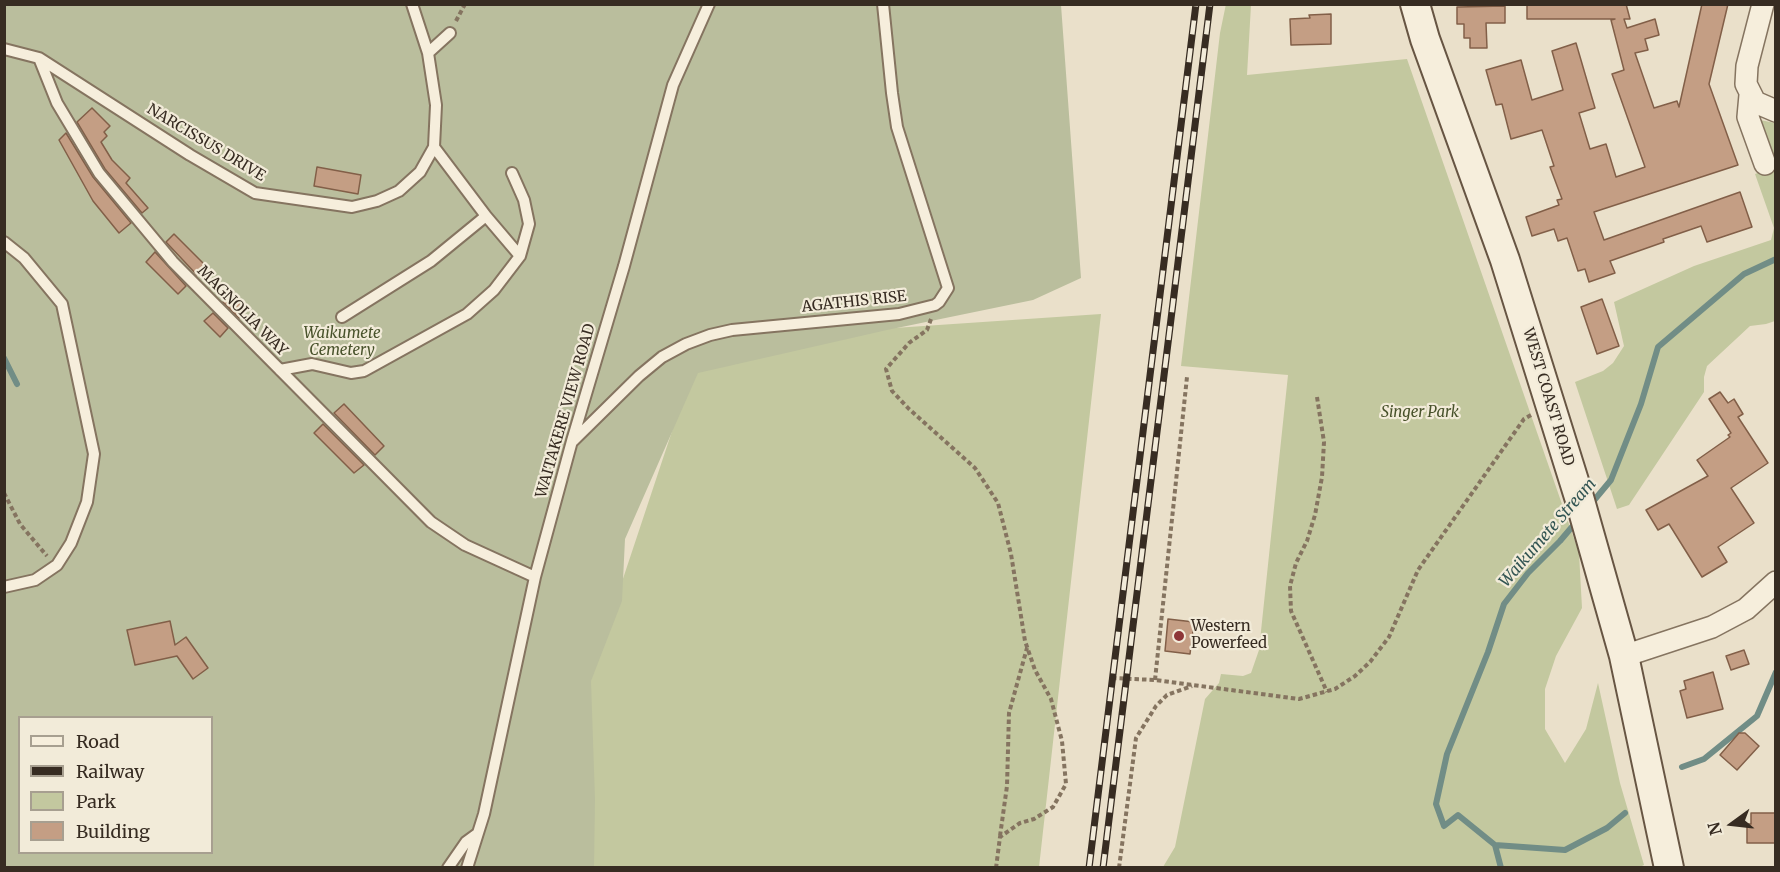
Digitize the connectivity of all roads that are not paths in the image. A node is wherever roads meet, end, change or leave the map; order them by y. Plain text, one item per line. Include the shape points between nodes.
1 (412, 4) edge
2 (709, 4) edge
3 (883, 4) edge
4 (1415, 4) edge
5 (1763, 4) edge
6 (450, 33) dead end
7 (4, 49) edge
8 (428, 54) junction
9 (39, 58) junction
10 (1750, 95) junction
11 (1776, 111) edge
12 (434, 147) junction
13 (1765, 164) dead end
14 (512, 173) dead end
15 (486, 216) junction
16 (4, 242) edge
17 (520, 256) junction
18 (342, 317) dead end
19 (280, 370) junction
20 (572, 441) junction
21 (535, 577) junction
22 (1776, 582) edge
23 (4, 588) edge
24 (1624, 656) junction
25 (477, 834) junction
26 (448, 867) edge
27 (467, 867) edge
28 (1669, 867) edge

1 - 8 lane, NARCISSUS DRIVE
2 - 20 lane, WAITAKERE VIEW ROAD via 673,85
3 - 20 lane, AGATHIS RISE via 897,127 948,288 935,305 899,315 732,330 686,344 639,376
4 - 24 main road, WEST COAST ROAD via 1505,260
5 - 10 street via 1747,66
6 - 8 lane
7 - 9 lane, NARCISSUS DRIVE
8 - 12 lane, NARCISSUS DRIVE via 436,105
9 - 12 lane, NARCISSUS DRIVE via 255,193 352,207 377,201 399,191 420,172
9 - 19 lane, MAGNOLIA WAY via 57,103 99,174 173,262
10 - 11 street via 1755,102
10 - 13 street via 1748,117
12 - 15 lane
14 - 17 lane via 529,224
15 - 17 lane
15 - 18 lane via 431,261
16 - 23 lane via 24,258 62,304 94,454 87,502 71,543 57,565 35,580
17 - 19 lane via 494,290 467,314 364,371 351,373 312,364
19 - 21 lane, MAGNOLIA WAY via 431,522 465,545
20 - 21 lane, WAITAKERE VIEW ROAD
21 - 25 lane, WAITAKERE VIEW ROAD
22 - 24 street via 1746,609 1712,627
24 - 28 main road, WEST COAST ROAD
25 - 26 lane
25 - 27 lane, WAITAKERE VIEW ROAD

